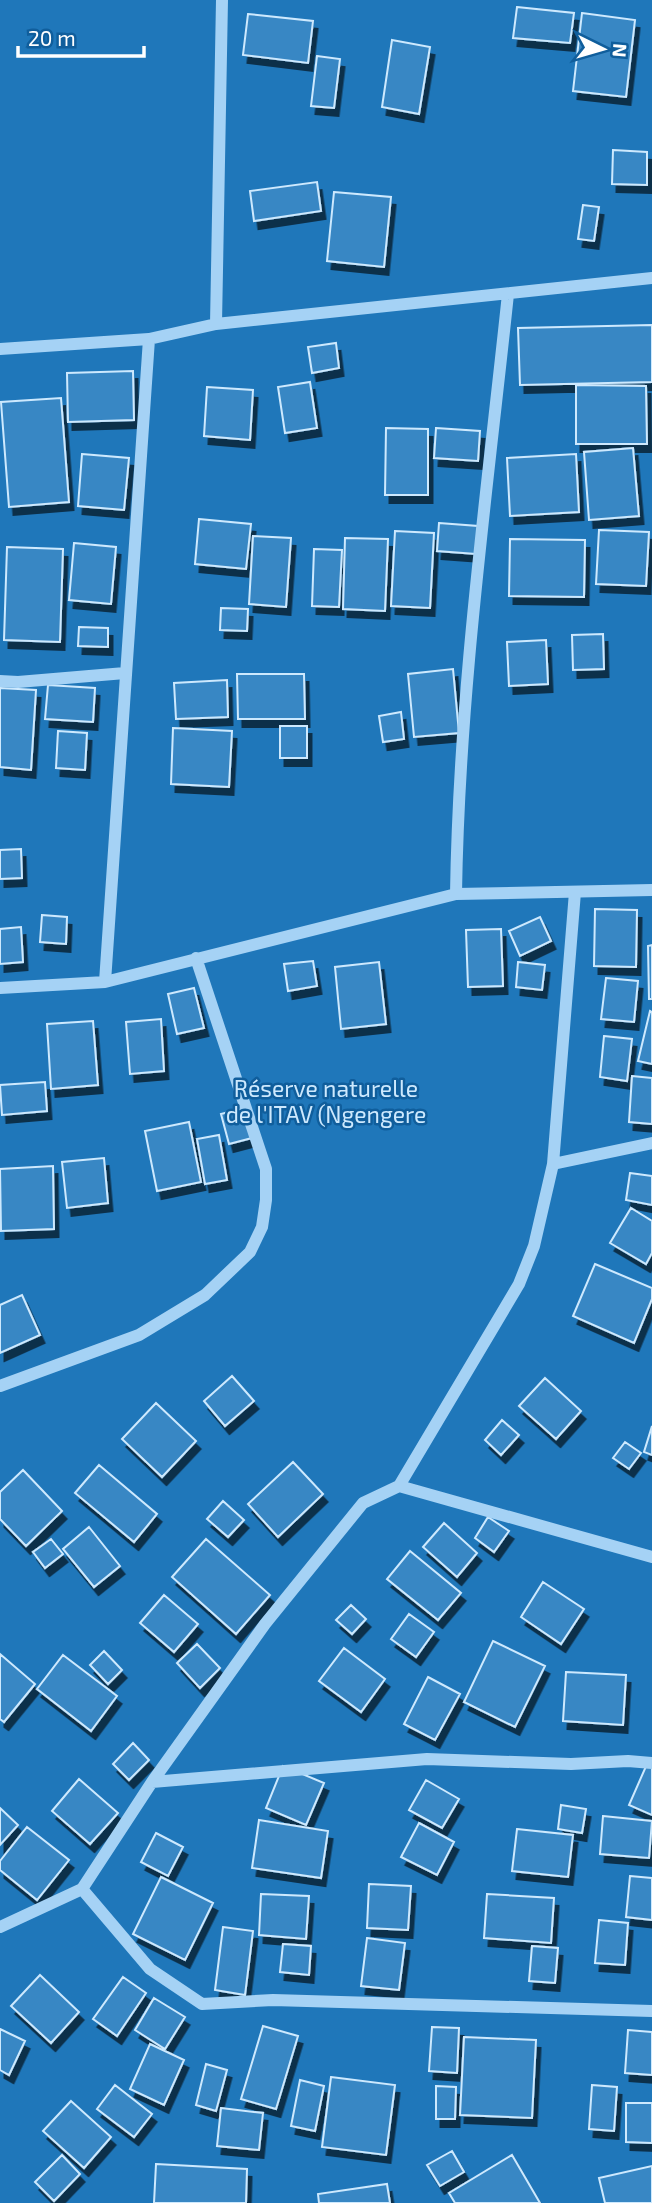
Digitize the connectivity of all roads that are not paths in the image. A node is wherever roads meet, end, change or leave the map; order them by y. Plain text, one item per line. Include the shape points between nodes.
1 (222, 0) edge
2 (652, 278) edge
3 (508, 294) junction
4 (216, 324) junction
5 (149, 339) junction
6 (0, 349) edge
7 (125, 673) junction
8 (0, 681) edge
9 (652, 890) edge
10 (575, 892) junction
11 (456, 894) junction
12 (196, 958) junction
13 (104, 982) junction
14 (0, 988) edge
15 (652, 1143) edge
16 (552, 1164) junction
17 (0, 1385) edge
18 (399, 1486) junction
19 (652, 1557) edge
20 (652, 1763) edge
21 (152, 1782) junction
22 (82, 1889) junction
23 (0, 1927) edge
24 (652, 2011) edge

1 - 4 street
2 - 3 street
3 - 4 street
3 - 11 street via 471,642 457,815
4 - 5 street
5 - 6 street
5 - 7 street
7 - 8 street
7 - 13 street
9 - 10 street
10 - 11 street
10 - 16 street
11 - 12 street
12 - 13 street
12 - 17 street via 266,1169 262,1227 250,1252 205,1295 139,1335
13 - 14 street
15 - 16 street
16 - 18 street via 534,1246 519,1284
18 - 19 street
18 - 21 street via 363,1503 265,1624
20 - 21 street via 427,1759
21 - 22 street
22 - 23 street
22 - 24 street via 150,1969 202,2004 272,2000

